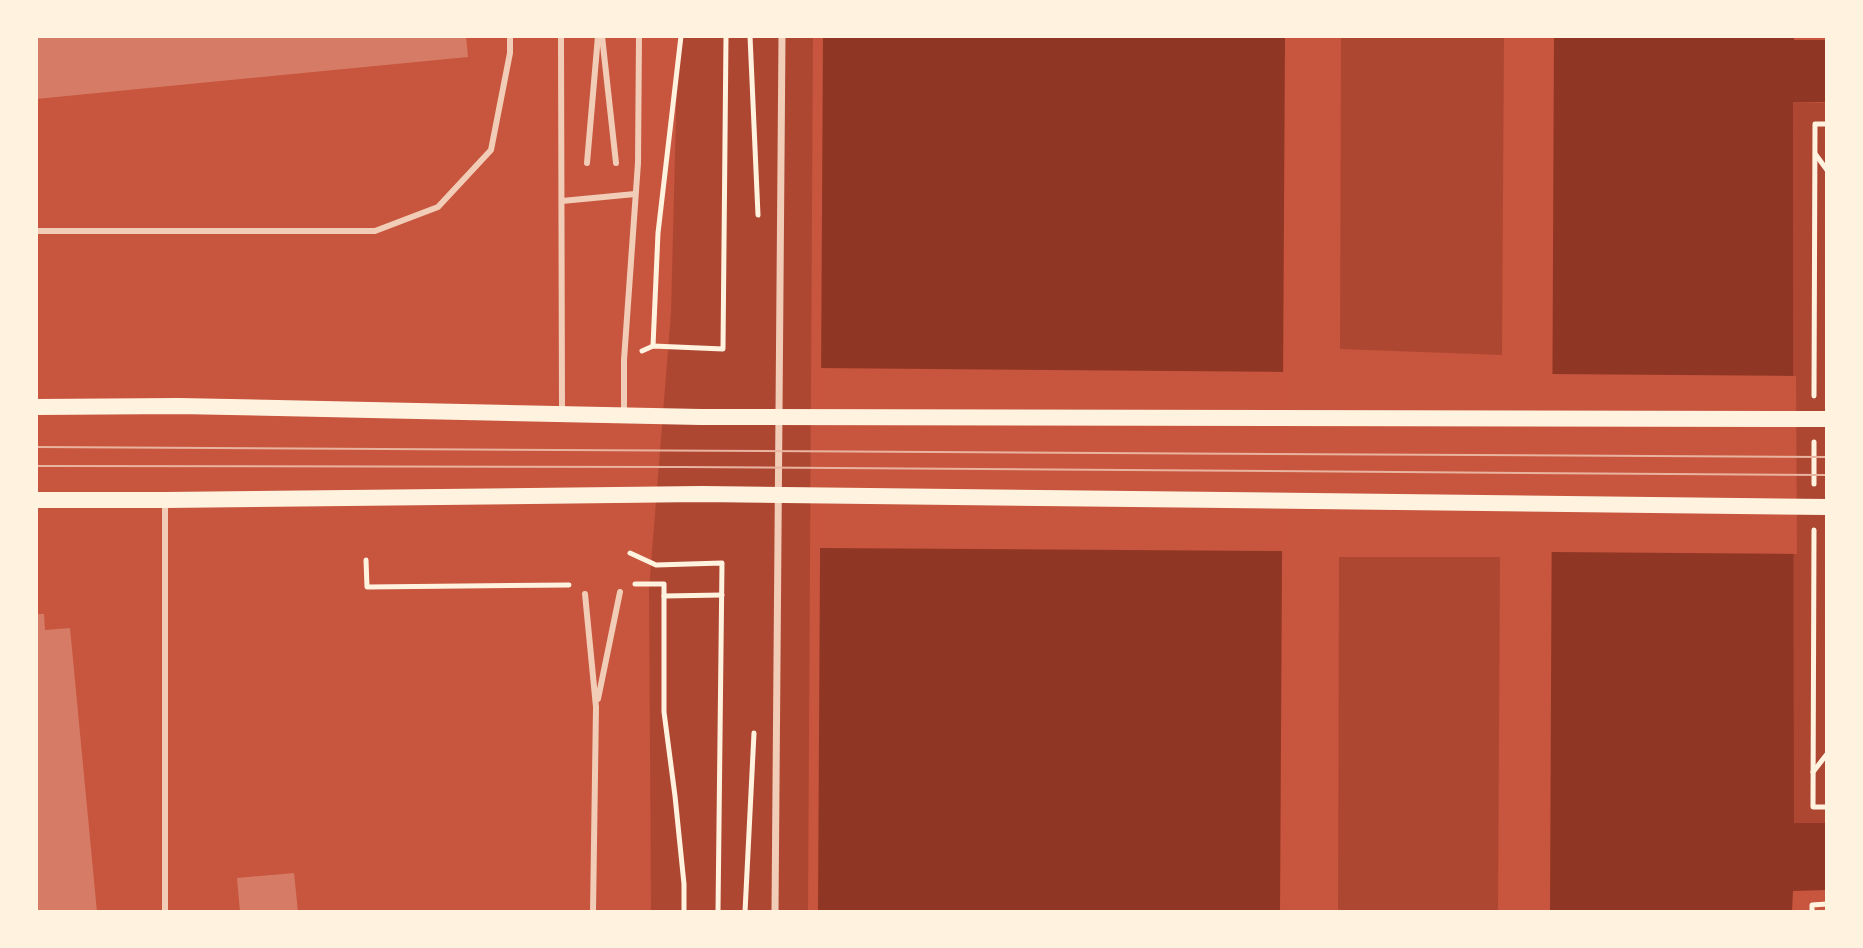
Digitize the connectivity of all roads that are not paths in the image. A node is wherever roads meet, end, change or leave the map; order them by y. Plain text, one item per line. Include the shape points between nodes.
1 (510, 36) edge
2 (561, 36) edge
3 (600, 36) edge
4 (639, 36) edge
5 (782, 36) edge
6 (587, 163) dead end
7 (616, 163) dead end
8 (635, 194) junction
9 (562, 201) junction
10 (36, 231) edge
11 (36, 407) edge
12 (562, 414) junction
13 (1821, 414) edge
14 (624, 416) junction
15 (36, 500) edge
16 (165, 500) junction
17 (1827, 507) edge
18 (620, 592) dead end
19 (585, 594) dead end
20 (596, 707) junction
21 (165, 912) edge
22 (593, 912) edge
23 (775, 912) edge

1 - 10 lane via 491,150 438,207 375,231
2 - 9 lane
3 - 6 lane
3 - 7 lane
4 - 8 lane
5 - 23 street
8 - 9 lane
8 - 14 lane
9 - 12 lane
11 - 12 main road
12 - 14 main road
13 - 14 main road
15 - 16 main road
16 - 17 main road via 702,494
16 - 21 lane
18 - 20 lane
19 - 20 lane
20 - 22 lane

